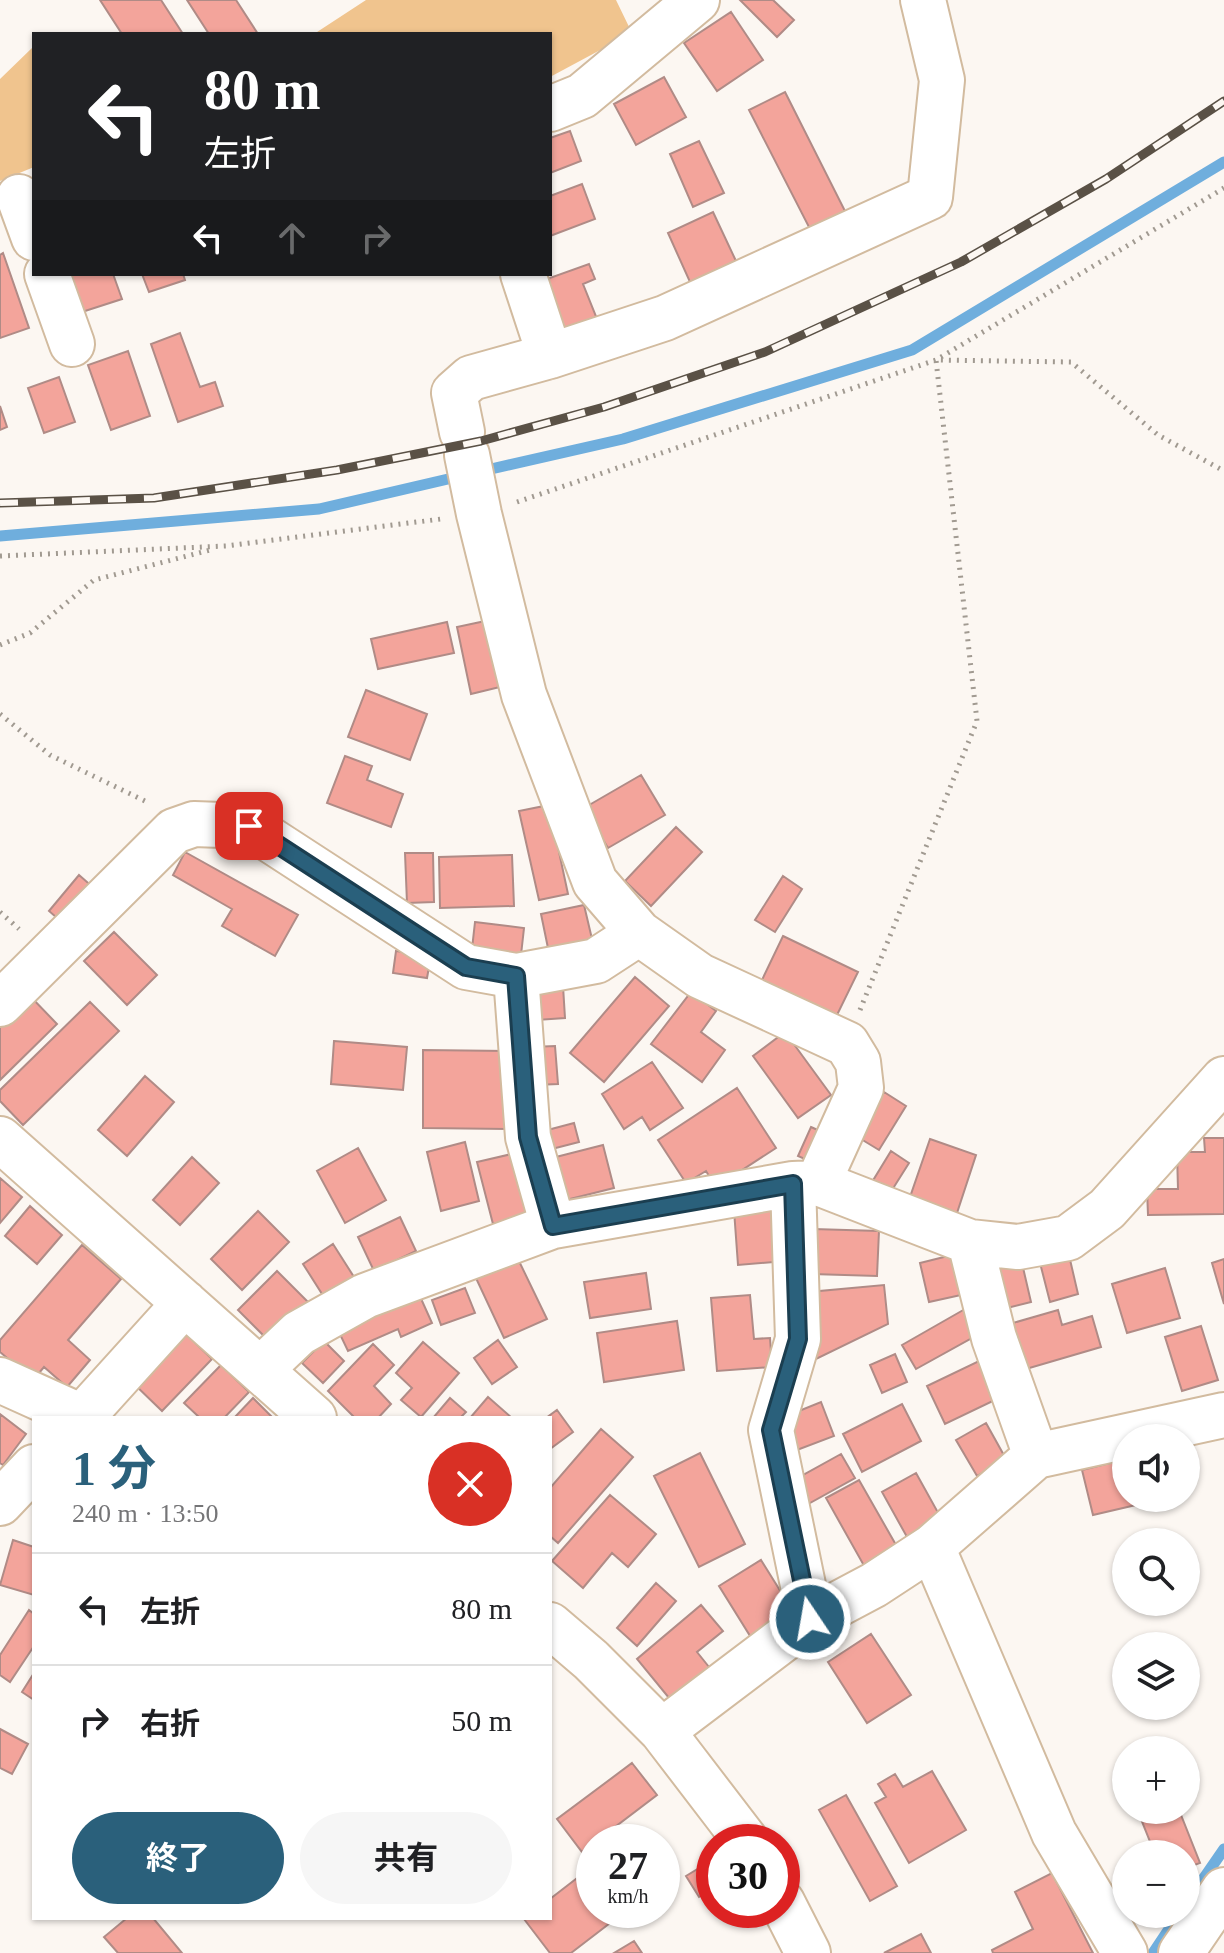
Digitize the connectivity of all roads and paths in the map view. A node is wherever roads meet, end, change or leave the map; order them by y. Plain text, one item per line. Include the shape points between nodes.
1 (697, 0) edge
2 (923, 0) edge
3 (552, 108) edge
4 (1224, 188) edge
5 (18, 199) edge
6 (32, 233) edge
7 (48, 276) edge
8 (524, 276) edge
9 (72, 344) dead end
10 (550, 356) junction
11 (936, 360) junction
12 (470, 471) junction
13 (1224, 471) edge
14 (226, 546) junction
15 (0, 556) edge
16 (0, 645) edge
17 (0, 714) edge
18 (194, 824) junction
19 (639, 933) junction
20 (516, 976) junction
21 (0, 1004) edge
22 (847, 1044) junction
23 (1224, 1079) edge
24 (0, 1139) edge
25 (806, 1184) junction
26 (553, 1226) junction
27 (970, 1242) junction
28 (185, 1303) junction
29 (260, 1370) junction
30 (0, 1380) edge
31 (1224, 1415) edge
32 (78, 1416) edge
33 (84, 1416) edge
34 (312, 1416) edge
35 (1036, 1456) junction
36 (932, 1547) junction
37 (810, 1619) junction
38 (552, 1627) edge
39 (662, 1731) junction
40 (733, 1824) edge
41 (1224, 1890) edge
42 (795, 1928) edge
43 (808, 1953) edge
44 (1125, 1953) edge
45 (1181, 1953) edge

1 - 3 street via 582,96
2 - 10 street via 942,80 930,197 665,318
4 - 11 path
5 - 6 street
7 - 9 street
8 - 10 street
10 - 12 street via 471,378 454,393
11 - 12 path
11 - 13 path via 1071,362 1158,435
11 - 22 path via 977,721
12 - 14 path
12 - 19 street via 524,695 595,882
14 - 15 path
14 - 16 path via 94,580 30,633
17 - 18 path via 50,755
18 - 20 street via 249,826 466,967
18 - 21 street via 174,831
19 - 20 street via 596,961
19 - 22 street via 700,976
20 - 26 street via 528,1137
22 - 25 street via 858,1062 861,1088
23 - 27 street via 1107,1209 1068,1238 1018,1247
24 - 28 street
25 - 26 street
25 - 27 street
25 - 37 street via 798,1339 771,1430
26 - 29 street via 365,1296 299,1333
27 - 35 street via 994,1338
28 - 29 street
28 - 33 street
29 - 34 street
30 - 32 street
31 - 35 street
35 - 36 street
36 - 37 street
36 - 44 street via 1054,1833
37 - 39 street
38 - 39 street
39 - 40 street
41 - 45 street
42 - 43 street

